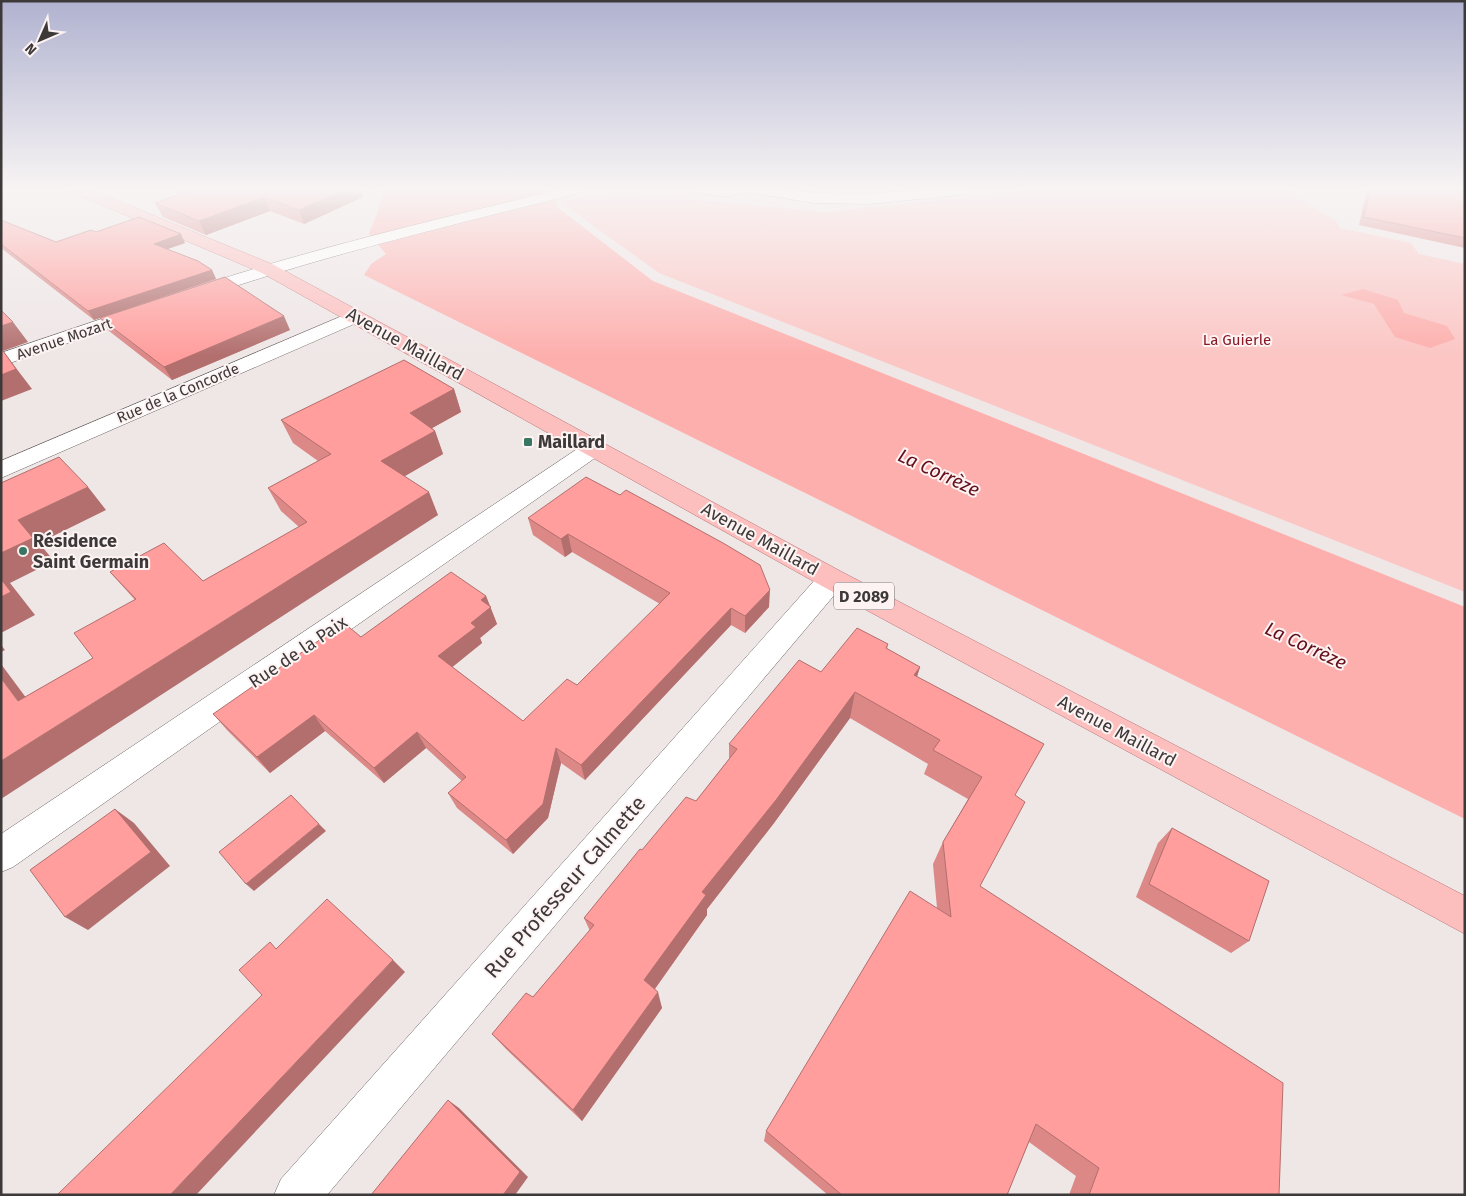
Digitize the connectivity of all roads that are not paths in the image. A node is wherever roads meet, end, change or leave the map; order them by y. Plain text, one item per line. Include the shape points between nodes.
1 (210, 245) edge
2 (354, 245) edge
3 (268, 269) junction
4 (176, 300) edge
5 (157, 306) edge
6 (354, 316) junction
7 (1, 360) edge
8 (594, 448) junction
9 (1, 470) edge
10 (832, 579) junction
11 (1, 855) edge
12 (1465, 916) edge
13 (297, 1195) edge

1 - 3 main road, Avenue Maillard / D 2089
2 - 3 street
3 - 4 street
3 - 6 main road, Avenue Maillard / D 2089
5 - 7 street, Avenue Mozart
6 - 8 main road, Avenue Maillard / D 2089
6 - 9 street, Rue de la Concorde
8 - 10 main road, Avenue Maillard / D 2089
8 - 11 street, Rue de la Paix
10 - 12 main road, Avenue Maillard / D 2089
10 - 13 street, Rue Professeur Calmette

